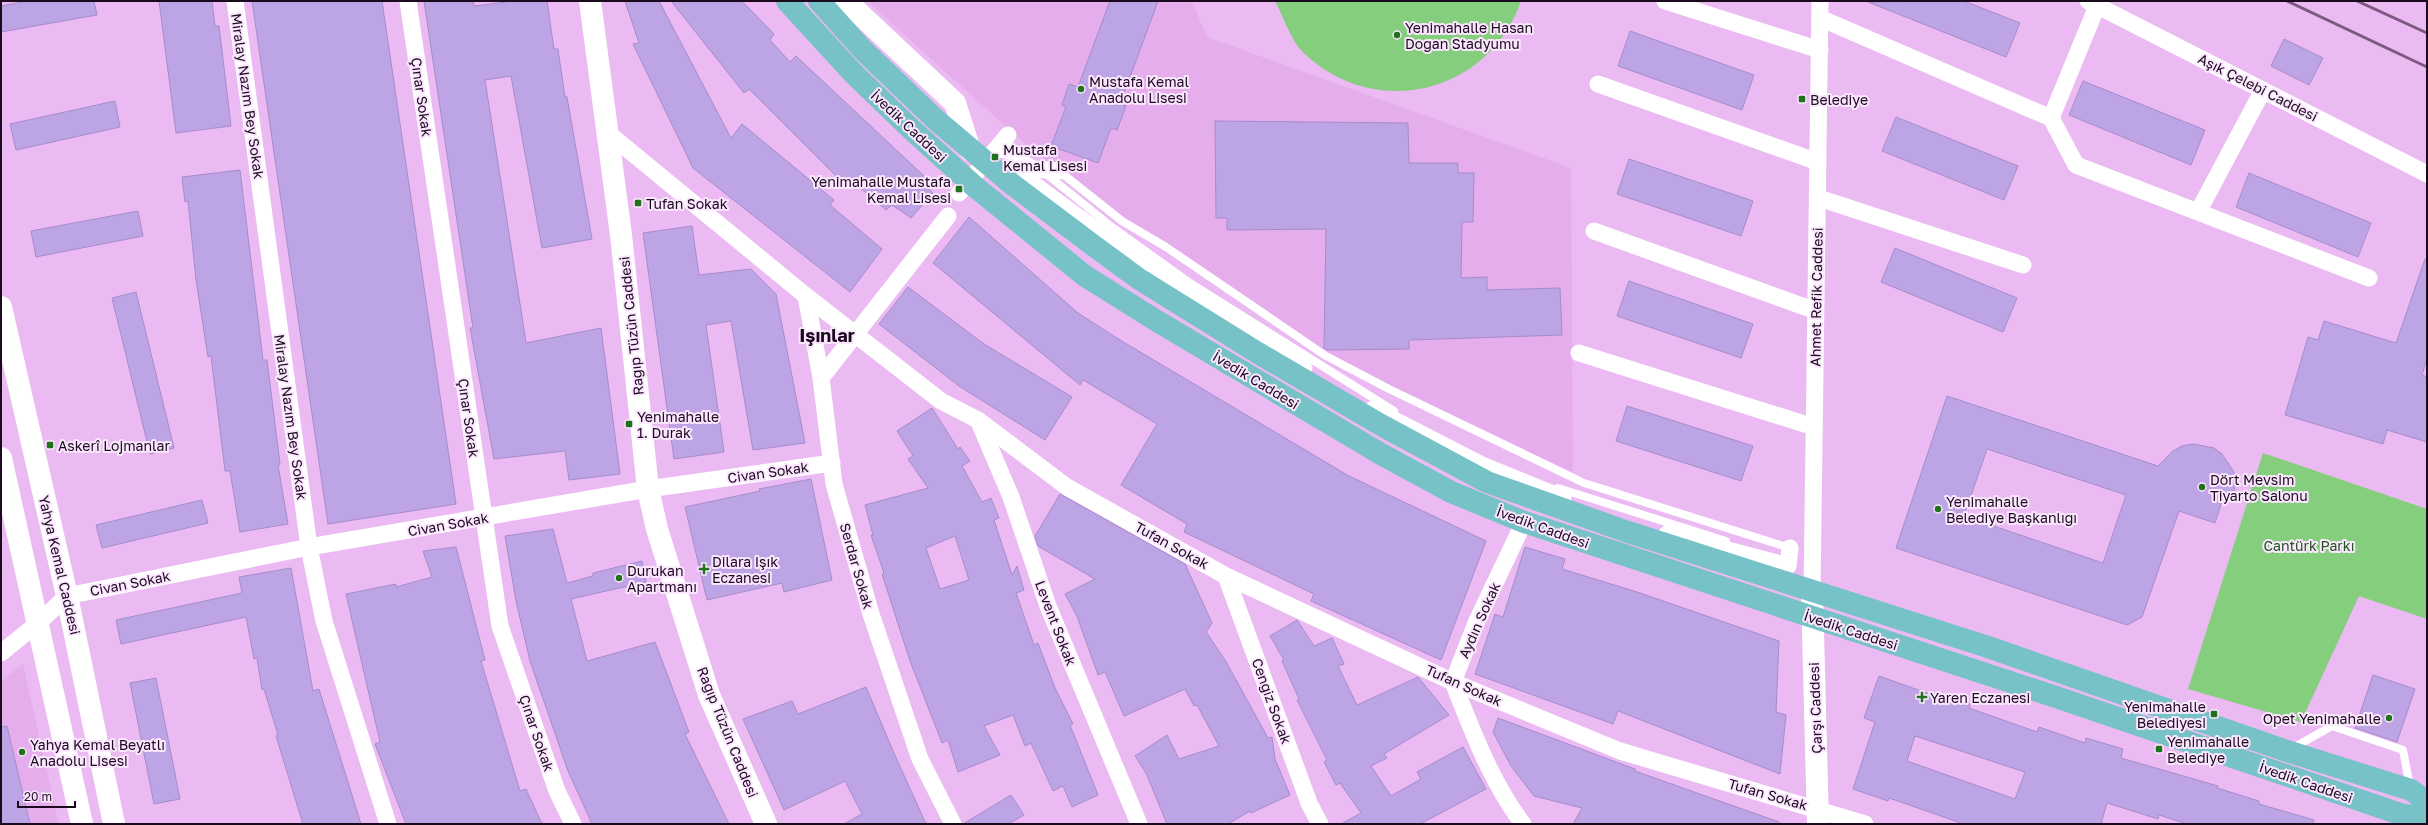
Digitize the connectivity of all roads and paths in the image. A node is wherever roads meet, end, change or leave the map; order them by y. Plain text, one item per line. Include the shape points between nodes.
1 (235, 1) edge
2 (408, 1) edge
3 (590, 1) edge
4 (787, 1) edge
5 (819, 1) edge
6 (846, 1) edge
7 (1664, 1) edge
8 (1820, 1) edge
9 (2093, 3) edge
10 (1820, 18) junction
11 (1820, 50) junction
12 (1598, 84) dead end
13 (2264, 90) junction
14 (2051, 118) junction
15 (608, 133) junction
16 (1008, 135) dead end
17 (970, 150) junction
18 (1818, 162) junction
19 (1041, 169) junction
20 (1059, 170) joint
21 (2427, 174) edge
22 (958, 193) dead end
23 (1819, 198) junction
24 (2198, 212) junction
25 (948, 216) dead end
26 (1594, 231) dead end
27 (2023, 265) dead end
28 (2369, 278) dead end
29 (806, 296) junction
30 (1, 307) edge
31 (1816, 311) junction
32 (854, 334) junction
33 (1579, 353) dead end
34 (821, 378) junction
35 (978, 420) junction
36 (1814, 427) junction
37 (1, 458) edge
38 (832, 463) junction
39 (648, 490) junction
40 (484, 518) junction
41 (1524, 522) junction
42 (309, 547) junction
43 (1790, 548) joint
44 (1738, 553) junction
45 (1754, 571) junction
46 (1226, 576) junction
47 (1812, 593) junction
48 (67, 596) junction
49 (1812, 618) junction
50 (37, 624) junction
51 (1, 653) edge
52 (1452, 682) junction
53 (2287, 751) junction
54 (2419, 796) edge
55 (1818, 816) edge
56 (2427, 817) edge
57 (82, 824) edge
58 (114, 824) edge
59 (388, 824) edge
60 (573, 824) edge
61 (766, 824) edge
62 (953, 824) edge
63 (1139, 824) edge
64 (1320, 824) edge
65 (1523, 824) edge
66 (1865, 824) edge

1 - 42 street, Miralay Nazım Bey Sokak
2 - 40 street, Çınar Sokak
3 - 15 street, Ragıp Tüzün Caddesi
4 - 41 main road, İvedik Caddesi via 853,73 916,133 1020,226 1085,276 1157,322 1388,457 1451,492
5 - 17 main road, İvedik Caddesi via 863,50
6 - 17 street, İvedik Caddesi via 955,103
7 - 11 street
8 - 10 street, Ahmet Refik Caddesi
9 - 13 street, Aşık Çelebi Caddesi
9 - 14 street
10 - 11 street, Ahmet Refik Caddesi
10 - 14 street
11 - 18 street, Ahmet Refik Caddesi
12 - 18 street
13 - 21 street, Aşık Çelebi Caddesi
13 - 24 street
14 - 24 street via 2076,164
15 - 29 street, Tufan Sokak
15 - 39 street, Ragıp Tüzün Caddesi
16 - 22 street
17 - 19 lane via 1023,158
17 - 45 main road, İvedik Caddesi via 1139,279 1381,426 1487,482 1625,531
18 - 23 street, Ahmet Refik Caddesi
19 - 20 street
19 - 44 lane via 1112,227 1190,283 1400,415 1510,469 1558,488 1726,541
19 - 44 street via 1011,167 1157,274 1356,400 1482,465 1542,490 1646,528
20 - 43 lane via 1122,221 1166,247 1326,356 1382,385 1584,484
23 - 27 street
23 - 31 street, Ahmet Refik Caddesi
24 - 28 street
25 - 32 street
26 - 31 street
29 - 32 street, Tufan Sokak
29 - 34 street, Serdar Sokak
30 - 48 street, Yahya Kemal Caddesi
31 - 36 street, Ahmet Refik Caddesi
32 - 34 street
32 - 35 street, Tufan Sokak via 941,401
33 - 36 street
34 - 38 street, Serdar Sokak
35 - 46 street, Tufan Sokak via 1067,487
35 - 63 street, Levent Sokak via 1011,497 1048,606
36 - 47 street, Ahmet Refik Caddesi
37 - 50 street
38 - 39 street, Civan Sokak
38 - 62 street, Serdar Sokak via 834,484 871,614 920,759
39 - 40 street, Civan Sokak
39 - 61 street, Ragıp Tüzün Caddesi via 657,529 709,695
40 - 42 street, Civan Sokak
40 - 60 street, Çınar Sokak via 500,626 557,791
41 - 49 main road, İvedik Caddesi
41 - 52 street, Aydın Sokak via 1476,623
42 - 48 street, Civan Sokak
42 - 59 street, Miralay Nazım Bey Sokak via 324,621
43 - 44 street via 1788,566
44 - 45 lane
45 - 47 main road, İvedik Caddesi
46 - 52 street, Tufan Sokak
46 - 64 street, Cengiz Sokak via 1309,803
47 - 49 street, Çarşı Caddesi
47 - 53 main road, İvedik Caddesi via 2002,652
48 - 50 street
48 - 58 street, Yahya Kemal Caddesi
49 - 55 street, Çarşı Caddesi
49 - 56 main road, İvedik Caddesi via 2403,815
50 - 51 street
50 - 57 street
52 - 55 street, Tufan Sokak via 1620,751
52 - 65 street via 1475,737 1510,808
53 - 54 main road, İvedik Caddesi
53 - 54 lane via 2332,726 2403,750
55 - 66 street, Tufan Sokak

